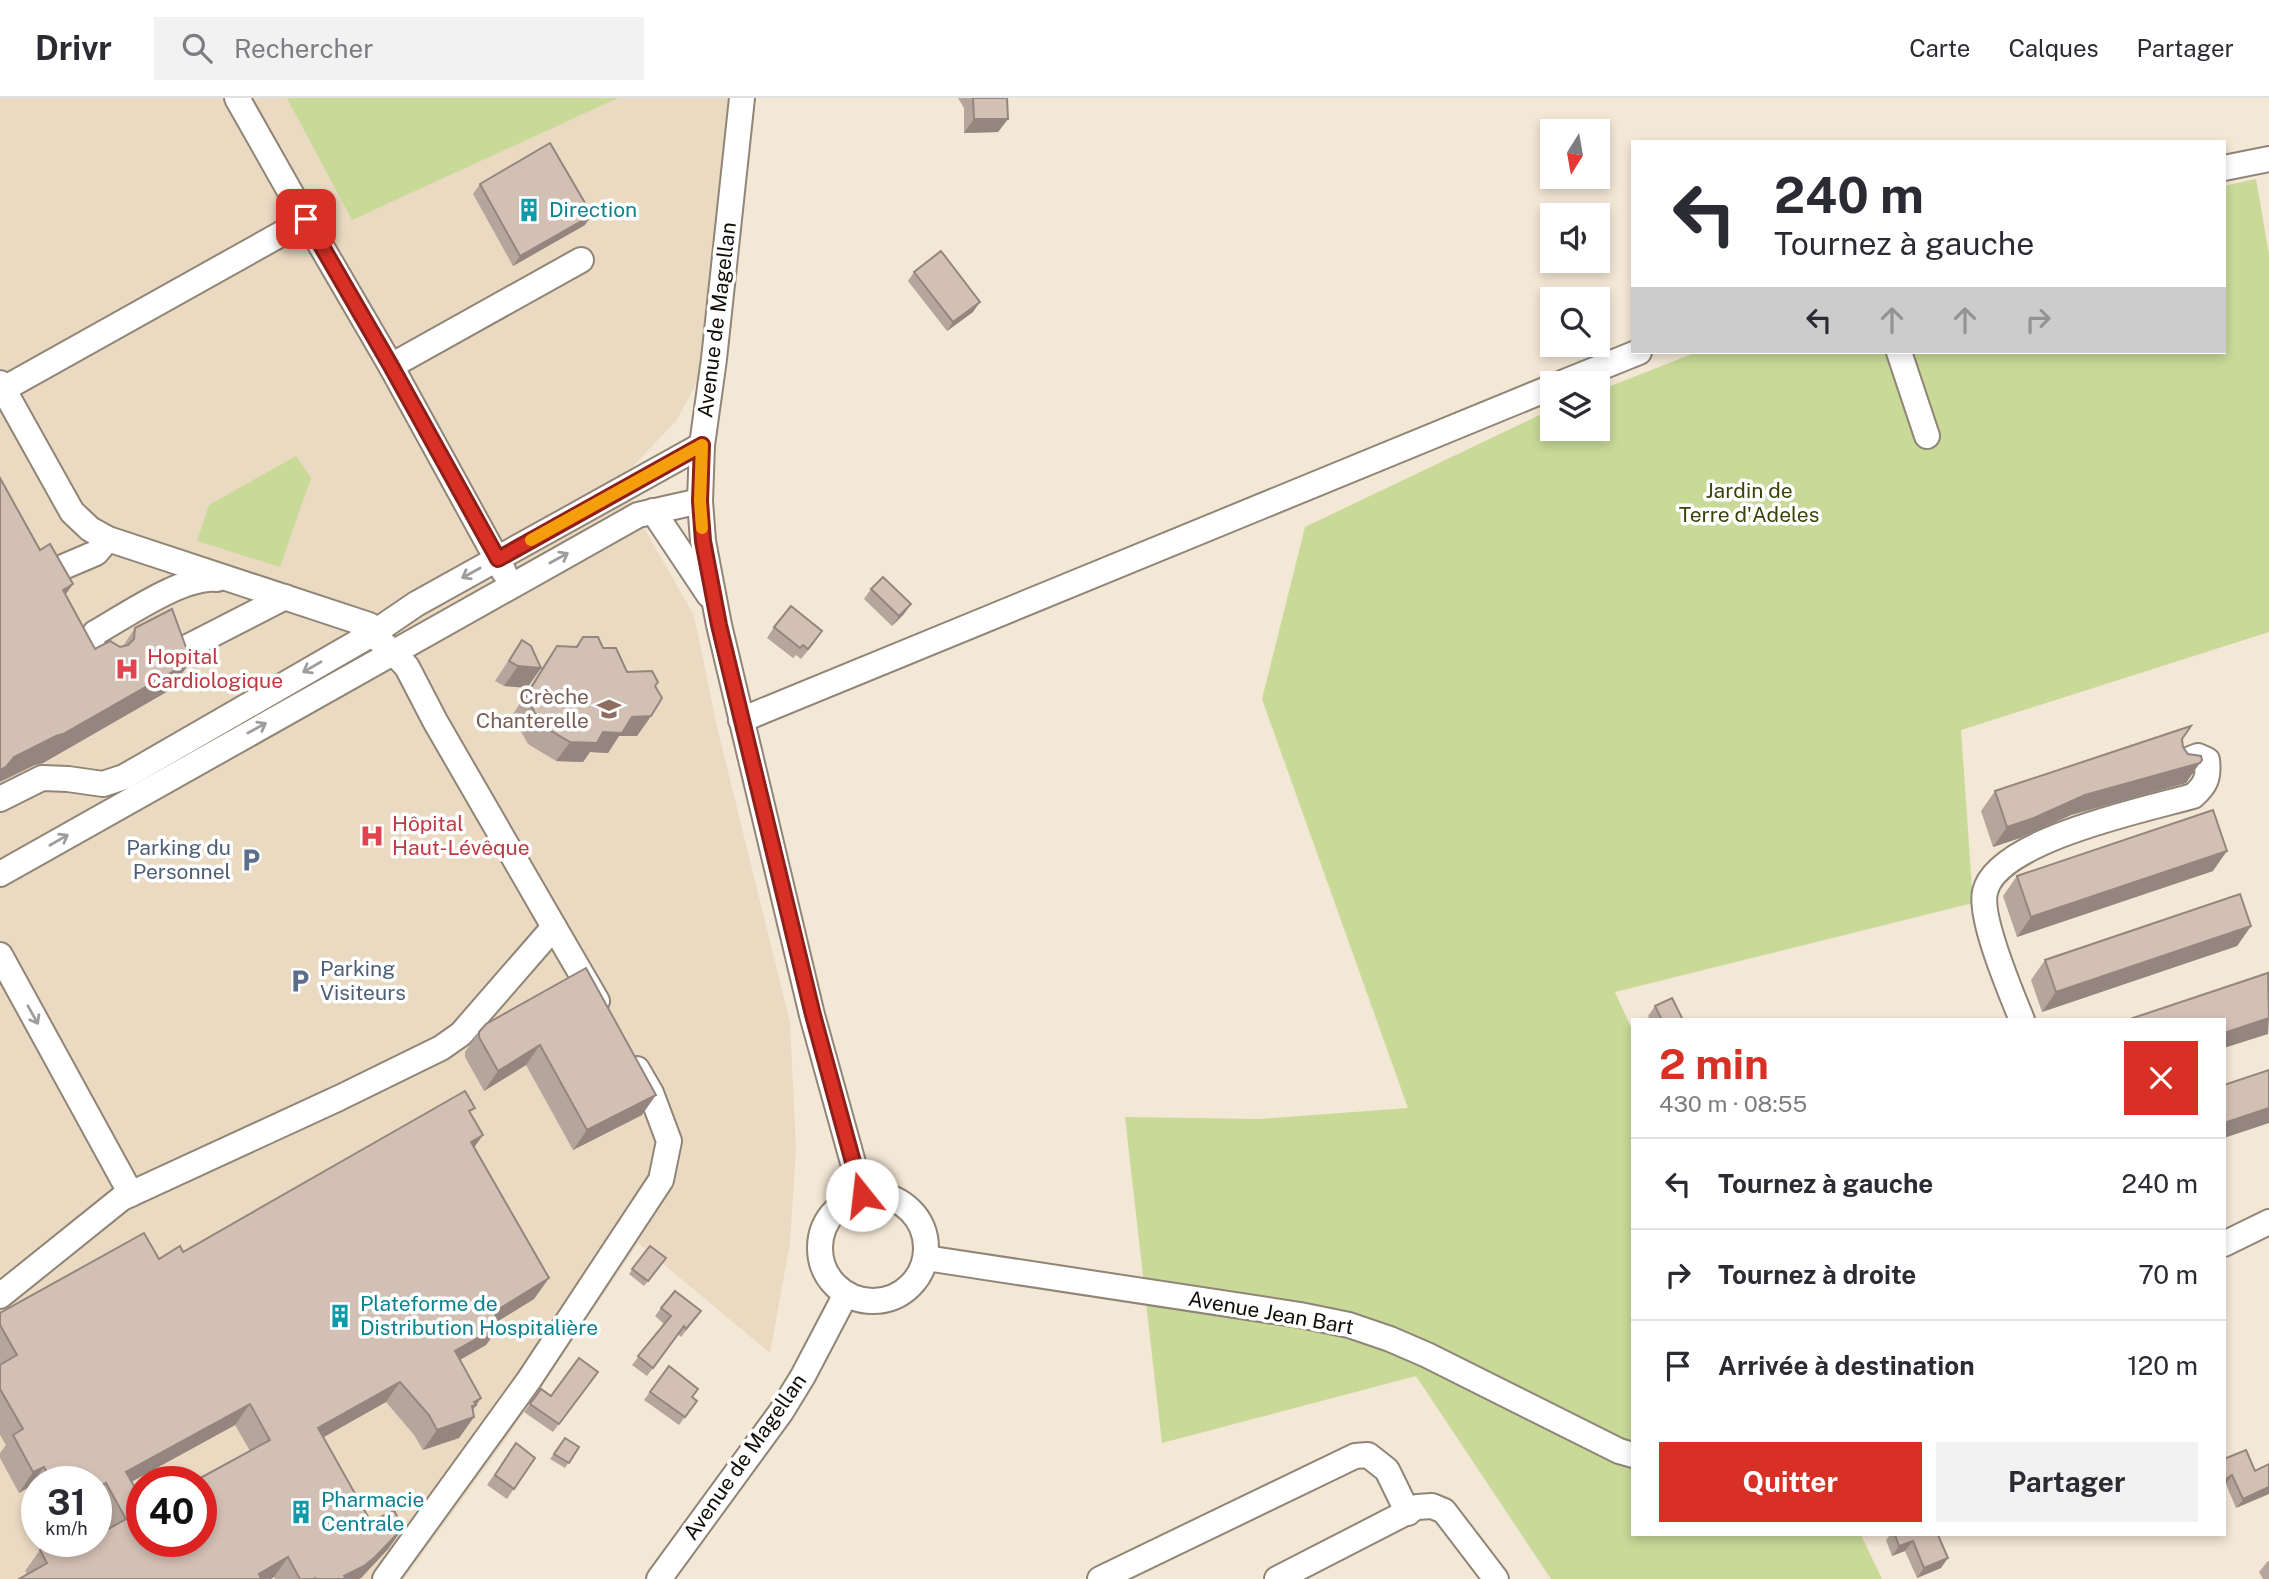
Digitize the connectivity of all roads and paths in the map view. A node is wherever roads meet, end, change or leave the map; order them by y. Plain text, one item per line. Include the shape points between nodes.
1 (236, 98) edge
2 (742, 98) edge
3 (2269, 159) edge
4 (2226, 168) edge
5 (306, 219) junction
6 (581, 260) dead end
7 (1634, 354) edge
8 (1900, 354) edge
9 (391, 366) junction
10 (1592, 371) edge
11 (1, 387) edge
12 (1540, 392) edge
13 (1927, 436) dead end
14 (702, 445) junction
15 (700, 501) junction
16 (653, 511) junction
17 (108, 539) junction
18 (498, 559) junction
19 (49, 573) edge
20 (189, 575) junction
21 (511, 585) junction
22 (285, 597) junction
23 (715, 605) junction
24 (372, 634) junction
25 (393, 652) junction
26 (173, 654) edge
27 (101, 661) edge
28 (741, 720) junction
29 (2183, 762) edge
30 (129, 787) junction
31 (0, 799) edge
32 (0, 874) edge
33 (554, 927) junction
34 (0, 955) edge
35 (2021, 1018) edge
36 (609, 1022) edge
37 (623, 1046) edge
38 (131, 1194) junction
39 (862, 1195) junction
40 (2269, 1222) edge
41 (2226, 1243) edge
42 (926, 1258) junction
43 (846, 1294) junction
44 (0, 1296) edge
45 (1631, 1454) edge
46 (1408, 1513) junction
47 (385, 1579) edge
48 (659, 1579) edge
49 (1100, 1579) edge
50 (1277, 1579) edge
51 (1496, 1579) edge

1 - 5 street
2 - 14 street, Avenue de Magellan
3 - 4 street
5 - 9 street
5 - 11 street
6 - 9 street
7 - 10 street
8 - 13 street
9 - 18 street
11 - 17 street via 72,512
12 - 28 street
14 - 15 street, Avenue de Magellan
14 - 18 street
15 - 16 street
15 - 23 street, Avenue de Magellan
21 -> 16 street
16 - 23 street
17 - 19 street via 96,553
17 - 20 street
18 - 21 street
18 -> 24 street
20 - 22 street via 234,580
20 - 27 street via 95,633 90,641
21 - 25 street
22 - 24 street via 369,625
22 - 26 street
23 - 28 street, Avenue de Magellan
24 - 25 street
24 -> 30 street
30 -> 25 street
25 - 33 street via 407,667
28 - 39 street, Avenue de Magellan
29 - 35 street via 2198,756 2207,760 2204,786 2193,796 2095,821 2014,858 1993,874 1984,907 1999,963
30 - 31 street via 41,778
32 -> 30 street
33 - 36 street
33 - 38 street via 461,1034 441,1048
34 -> 38 street
37 - 47 street via 651,1093 669,1141 661,1180 529,1380
38 - 44 street
39 - 42 street via 896,1199 911,1210 921,1223
39 - 43 street via 831,1214 822,1231 823,1267 832,1283
40 - 41 street
42 - 43 street via 910,1287 896,1297 871,1301
42 - 45 street, Avenue Jean Bart via 1349,1325 1427,1355
43 - 48 street, Avenue de Magellan via 781,1412
46 - 49 street via 1387,1470 1368,1455 1355,1456
46 - 50 street
46 - 51 street via 1432,1506 1444,1511

